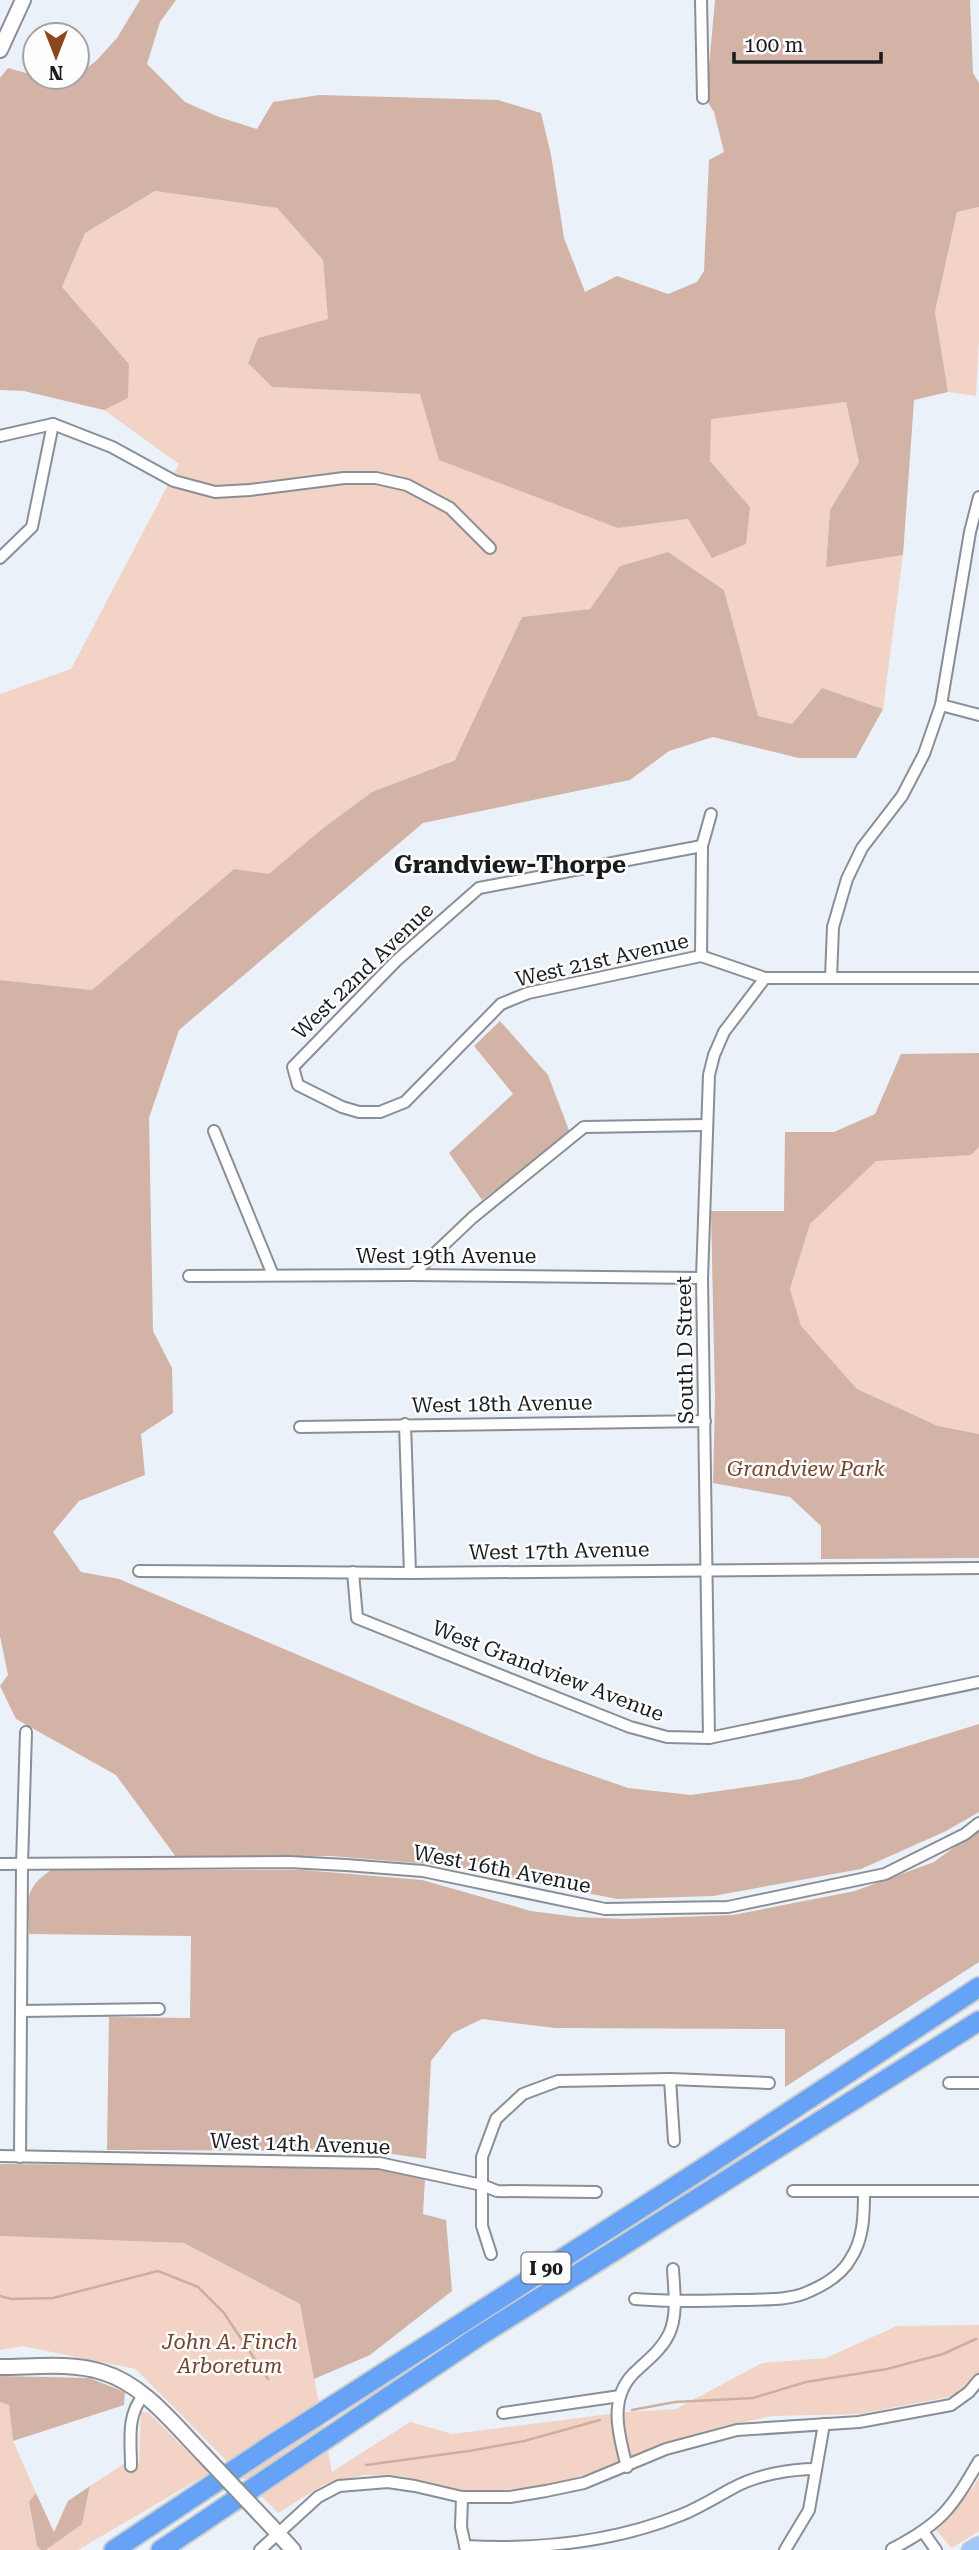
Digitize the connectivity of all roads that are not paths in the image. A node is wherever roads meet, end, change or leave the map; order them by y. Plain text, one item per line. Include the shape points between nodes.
1 (23, 0) edge
2 (701, 0) edge
3 (0, 50) edge
4 (703, 98) dead end
5 (53, 424) junction
6 (0, 436) edge
7 (979, 497) edge
8 (490, 548) dead end
9 (0, 558) edge
10 (941, 705) junction
11 (979, 715) edge
12 (711, 814) dead end
13 (702, 846) junction
14 (701, 956) junction
15 (765, 978) junction
16 (831, 978) junction
17 (979, 978) edge
18 (293, 1067) joint
19 (706, 1125) junction
20 (214, 1131) dead end
21 (273, 1275) junction
22 (412, 1275) junction
23 (189, 1276) dead end
24 (702, 1278) junction
25 (705, 1422) junction
26 (405, 1424) junction
27 (300, 1427) dead end
28 (979, 1568) edge
29 (708, 1569) junction
30 (139, 1571) dead end
31 (353, 1572) junction
32 (410, 1573) junction
33 (979, 1682) edge
34 (26, 1732) dead end
35 (709, 1738) junction
36 (979, 1823) edge
37 (0, 1864) edge
38 (22, 1865) junction
39 (979, 1987) edge
40 (159, 2010) dead end
41 (21, 2011) junction
42 (979, 2021) edge
43 (670, 2079) junction
44 (769, 2083) dead end
45 (949, 2083) dead end
46 (979, 2083) edge
47 (674, 2141) dead end
48 (0, 2156) edge
49 (20, 2157) junction
50 (482, 2185) junction
51 (793, 2191) dead end
52 (864, 2191) junction
53 (979, 2191) edge
54 (596, 2192) dead end
55 (491, 2254) dead end
56 (673, 2269) dead end
57 (635, 2299) dead end
58 (675, 2302) junction
59 (0, 2367) edge
60 (979, 2380) edge
61 (144, 2395) junction
62 (620, 2396) junction
63 (503, 2413) dead end
64 (824, 2424) junction
65 (979, 2461) edge
66 (131, 2466) dead end
67 (627, 2466) junction
68 (816, 2469) junction
69 (462, 2497) junction
70 (275, 2530) junction
71 (924, 2533) junction
72 (979, 2545) edge
73 (465, 2548) edge
74 (892, 2549) edge
75 (114, 2550) edge
76 (161, 2550) edge
77 (260, 2550) edge
78 (293, 2550) edge
79 (785, 2550) edge
80 (936, 2550) edge
81 (971, 2550) edge

1 - 3 street
2 - 4 street
5 - 6 street
5 - 8 street via 112,447 174,481 215,492 344,478 376,478 407,485 450,508
5 - 9 street via 32,527
7 - 10 street via 967,543
10 - 11 street
10 - 16 street via 924,754 902,796 862,848 847,879 833,927
12 - 13 street
13 - 14 street
13 - 18 street, West 22nd Avenue via 479,888 396,961
14 - 15 street, West 21st Avenue
14 - 18 street, West 21st Avenue via 528,993 501,1004 405,1102 380,1112 342,1107 298,1085
15 - 16 street, West 21st Avenue
15 - 19 street, South D Street via 724,1032 714,1055
16 - 17 street, West 21st Avenue
19 - 22 street via 584,1127 472,1218
19 - 24 street, South D Street
20 - 21 street
21 - 22 street, West 19th Avenue
21 - 23 street, West 19th Avenue
22 - 24 street, West 19th Avenue
24 - 25 street, South D Street
25 - 26 street, West 18th Avenue
25 - 29 street, South D Street
26 - 27 street, West 18th Avenue
26 - 32 street
28 - 29 street, West 17th Avenue
29 - 32 street, West 17th Avenue
29 - 35 street, South D Street
30 - 31 street, West 17th Avenue
31 - 32 street, West 17th Avenue
31 - 35 street, West Grandview Avenue via 357,1618 630,1727 667,1737
33 - 35 street, West Grandview Avenue
34 - 38 street
36 - 38 street, West 16th Avenue via 885,1874 728,1908 605,1909 423,1871 346,1865
37 - 38 street, West 16th Avenue
38 - 41 street
39 - 75 highway, I 90
40 - 41 street
41 - 49 street
42 - 76 highway, I 90 via 476,2338
43 - 44 street
43 - 47 street
43 - 50 street via 558,2081 523,2094 496,2119 482,2157
45 - 46 street
48 - 49 street, West 14th Avenue
49 - 50 street, West 14th Avenue via 379,2163
50 - 54 street, West 14th Avenue via 497,2191
50 - 55 street via 482,2225
51 - 52 street
52 - 53 street
52 - 58 street via 859,2242 850,2260 836,2276 809,2292 776,2299
56 - 58 street
57 - 58 street
58 - 62 street via 670,2332 659,2350 631,2376
59 - 61 street via 88,2368 116,2377
60 - 64 street via 951,2405
61 - 66 street via 132,2416
61 - 70 street, bridge
62 - 63 street
62 - 67 street via 617,2425
64 - 67 street via 737,2430 666,2449
64 - 68 street
65 - 71 street via 943,2517
67 - 69 street via 584,2483 546,2491
68 - 73 street via 797,2469 735,2486 683,2515 612,2537 555,2546
68 - 79 street via 809,2510
69 - 70 street via 388,2482 339,2486
69 - 73 street
70 - 77 street
70 - 78 street
71 - 74 street
71 - 80 street
72 - 81 main road

